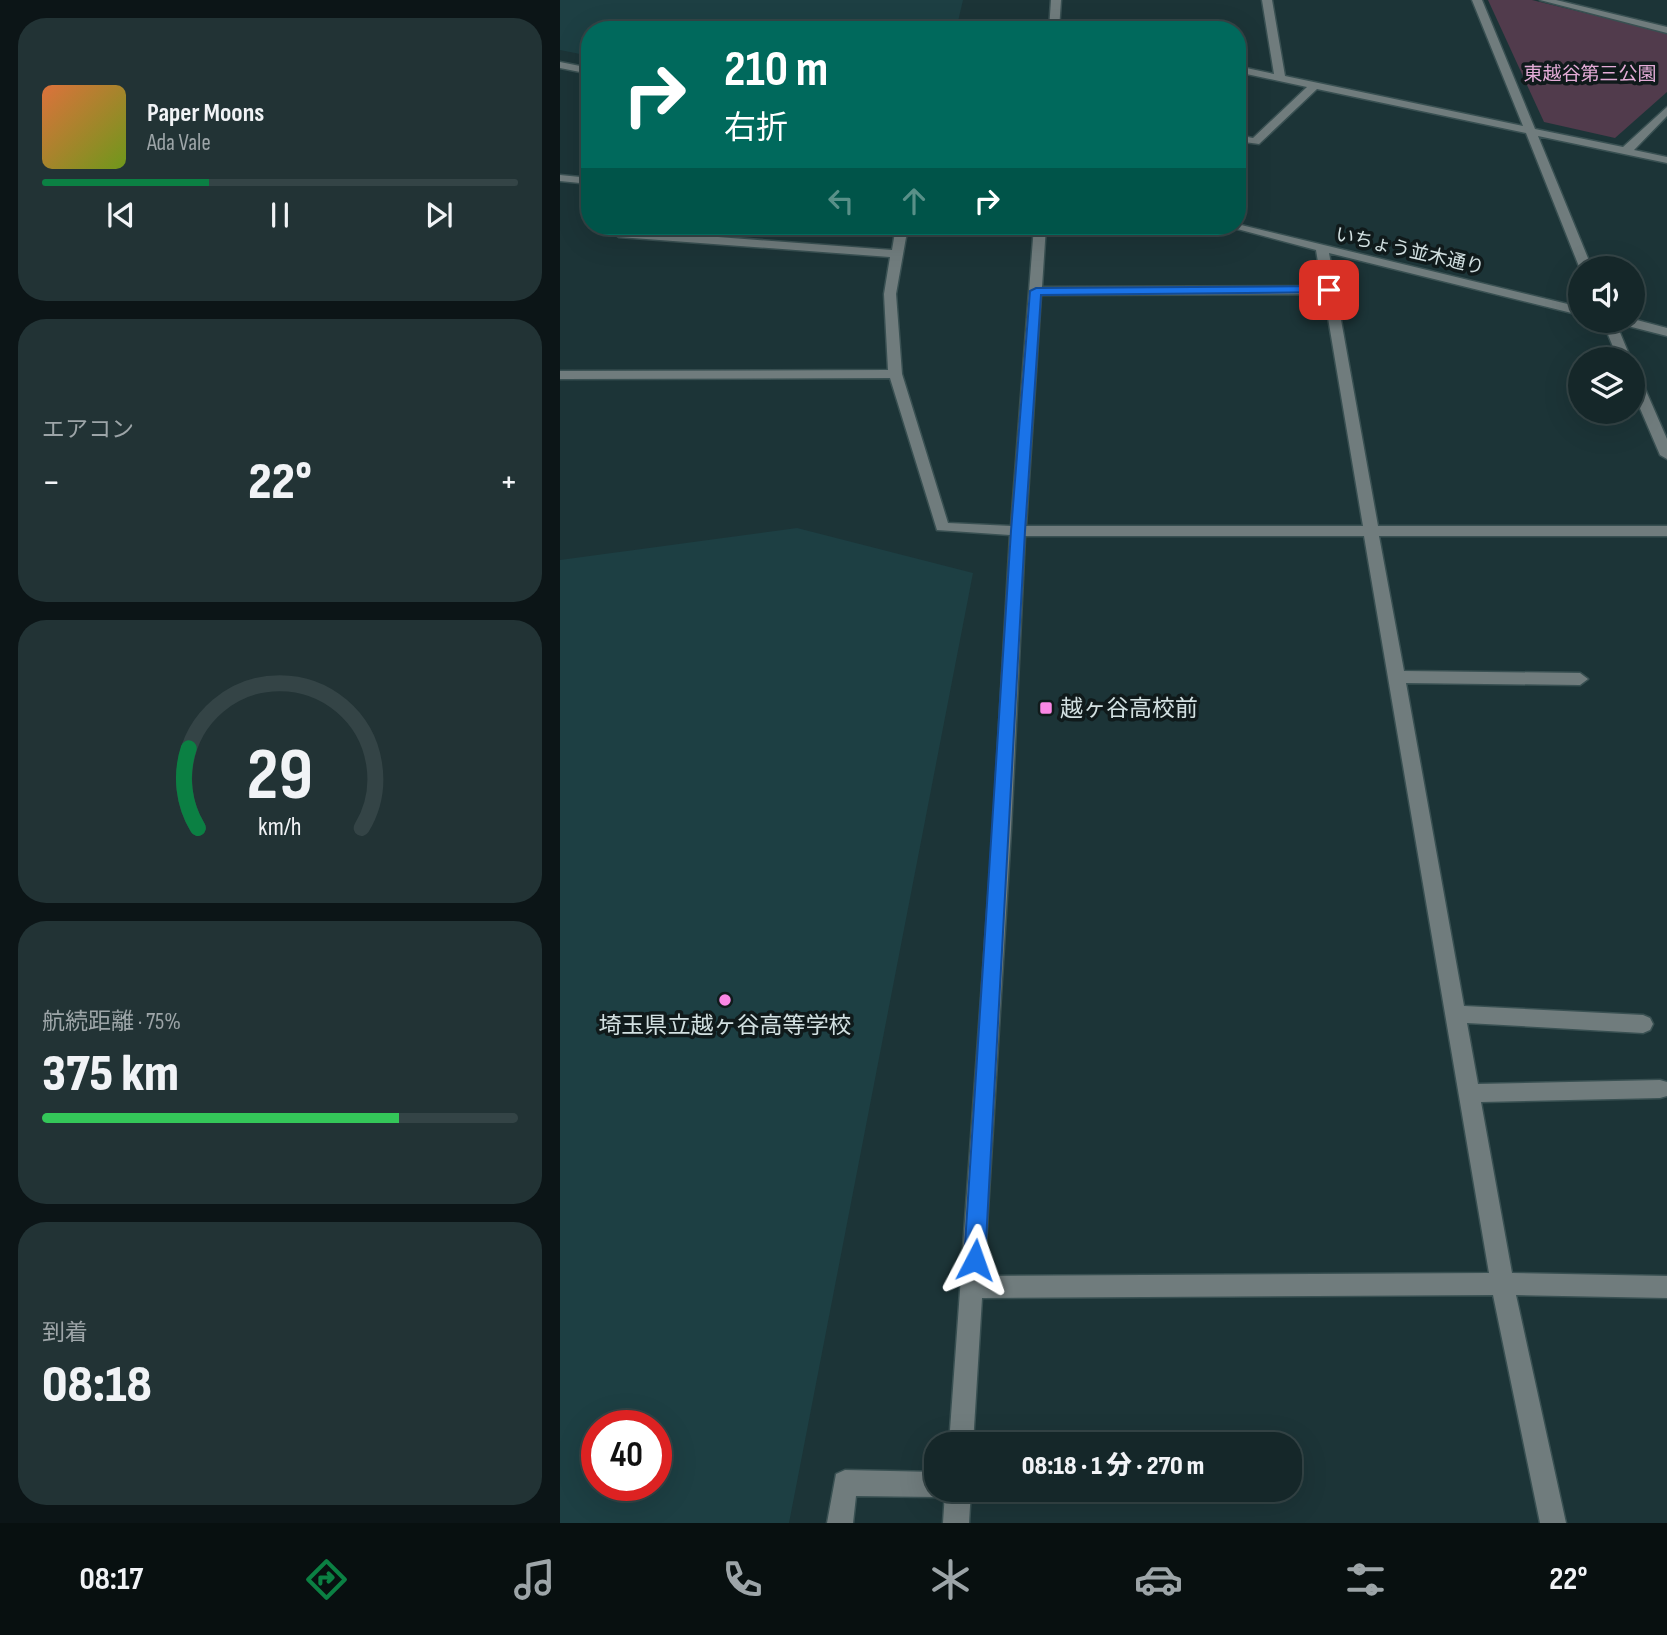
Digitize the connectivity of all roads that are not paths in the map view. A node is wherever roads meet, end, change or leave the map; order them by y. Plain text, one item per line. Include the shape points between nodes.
1 (1056, 0) edge
2 (1267, 0) edge
3 (1477, 0) edge
4 (1545, 0) edge
5 (1055, 21) edge
6 (1667, 30) edge
7 (560, 65) edge
8 (575, 68) junction
9 (581, 69) edge
10 (1246, 71) edge
11 (1280, 78) junction
12 (560, 81) edge
13 (1315, 85) junction
14 (1667, 110) edge
15 (1531, 131) junction
16 (1246, 140) edge
17 (1626, 151) junction
18 (1667, 160) edge
19 (560, 178) edge
20 (581, 180) edge
21 (1246, 230) edge
22 (645, 235) edge
23 (900, 235) edge
24 (1039, 235) edge
25 (1322, 249) junction
26 (897, 254) junction
27 (1581, 256) edge
28 (1329, 290) junction
29 (1036, 291) junction
30 (1568, 308) edge
31 (1645, 326) edge
32 (1667, 332) edge
33 (895, 374) junction
34 (560, 375) edge
35 (1645, 405) edge
36 (1667, 455) edge
37 (1018, 531) junction
38 (1371, 531) junction
39 (1667, 531) edge
40 (1397, 677) junction
41 (1580, 679) dead end
42 (1455, 1014) junction
43 (1643, 1024) dead end
44 (1660, 1089) dead end
45 (1469, 1093) junction
46 (1503, 1284) junction
47 (973, 1287) junction
48 (1667, 1287) edge
49 (962, 1432) edge
50 (924, 1484) edge
51 (957, 1502) edge
52 (840, 1523) edge
53 (956, 1523) edge
54 (1553, 1523) edge

1 - 5 street
2 - 11 street
3 - 15 street
4 - 6 street
7 - 8 street
8 - 9 street
8 - 12 street
10 - 11 street
11 - 13 street
13 - 15 street
13 - 16 street via 1255,142
14 - 17 street
15 - 17 street
15 - 27 street
17 - 18 street
19 - 20 street
21 - 25 street, いちょう並木通り
22 - 26 street
23 - 26 street
24 - 29 street
25 - 28 street
25 - 30 street, いちょう並木通り
26 - 33 street via 890,294
28 - 29 street
28 - 38 street
29 - 37 street
31 - 32 street
33 - 34 street
33 - 37 street via 942,527
35 - 36 street
37 - 38 street
37 - 47 street
38 - 39 street
38 - 40 street
40 - 41 street
40 - 42 street
42 - 43 street
42 - 45 street
44 - 45 street
45 - 46 street
46 - 47 street
46 - 48 street
46 - 54 street
47 - 49 street
50 - 52 street via 845,1483
51 - 53 street

